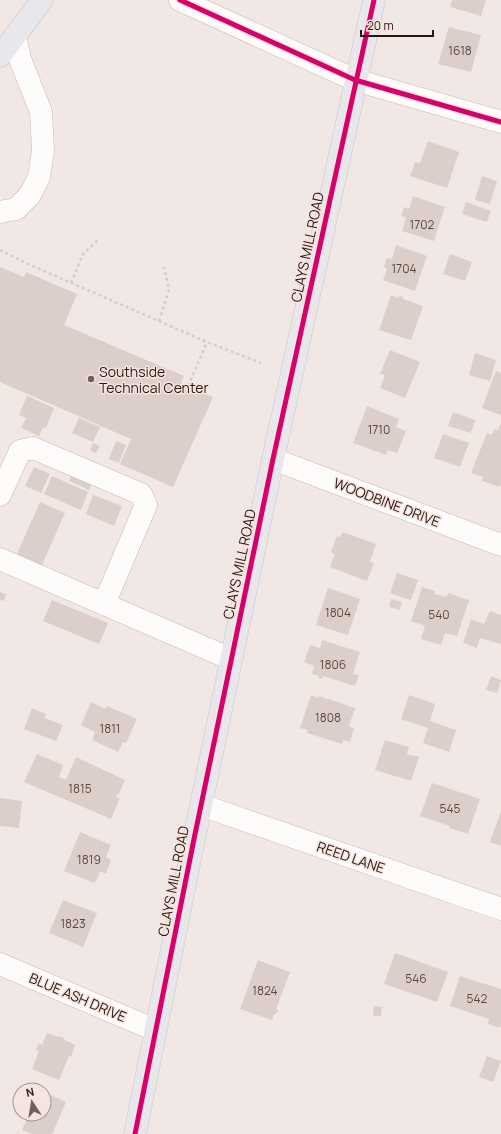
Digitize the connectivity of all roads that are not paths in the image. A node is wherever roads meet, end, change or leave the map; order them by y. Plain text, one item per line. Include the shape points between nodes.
1 (42, 0) edge
2 (180, 0) edge
3 (374, 0) edge
4 (15, 36) junction
5 (0, 56) edge
6 (355, 80) junction
7 (501, 122) edge
8 (0, 212) edge
9 (273, 459) junction
10 (0, 495) edge
11 (501, 546) edge
12 (0, 558) edge
13 (104, 604) junction
14 (231, 659) junction
15 (201, 805) junction
16 (501, 909) edge
17 (0, 964) edge
18 (155, 1030) junction
19 (135, 1134) edge

1 - 4 main road
2 - 6 street
3 - 6 main road, CLAYS MILL ROAD
4 - 5 main road
4 - 8 street via 20,59 41,112 43,151 39,176 30,195 16,208
6 - 7 street
6 - 9 main road, CLAYS MILL ROAD
9 - 11 street, WOODBINE DRIVE
9 - 14 main road, CLAYS MILL ROAD
10 - 13 street via 20,451 33,448 141,494 146,505
12 - 13 street
13 - 14 street
14 - 15 main road, CLAYS MILL ROAD
15 - 16 street, REED LANE
15 - 18 main road, CLAYS MILL ROAD
17 - 18 street, BLUE ASH DRIVE
18 - 19 main road, CLAYS MILL ROAD

